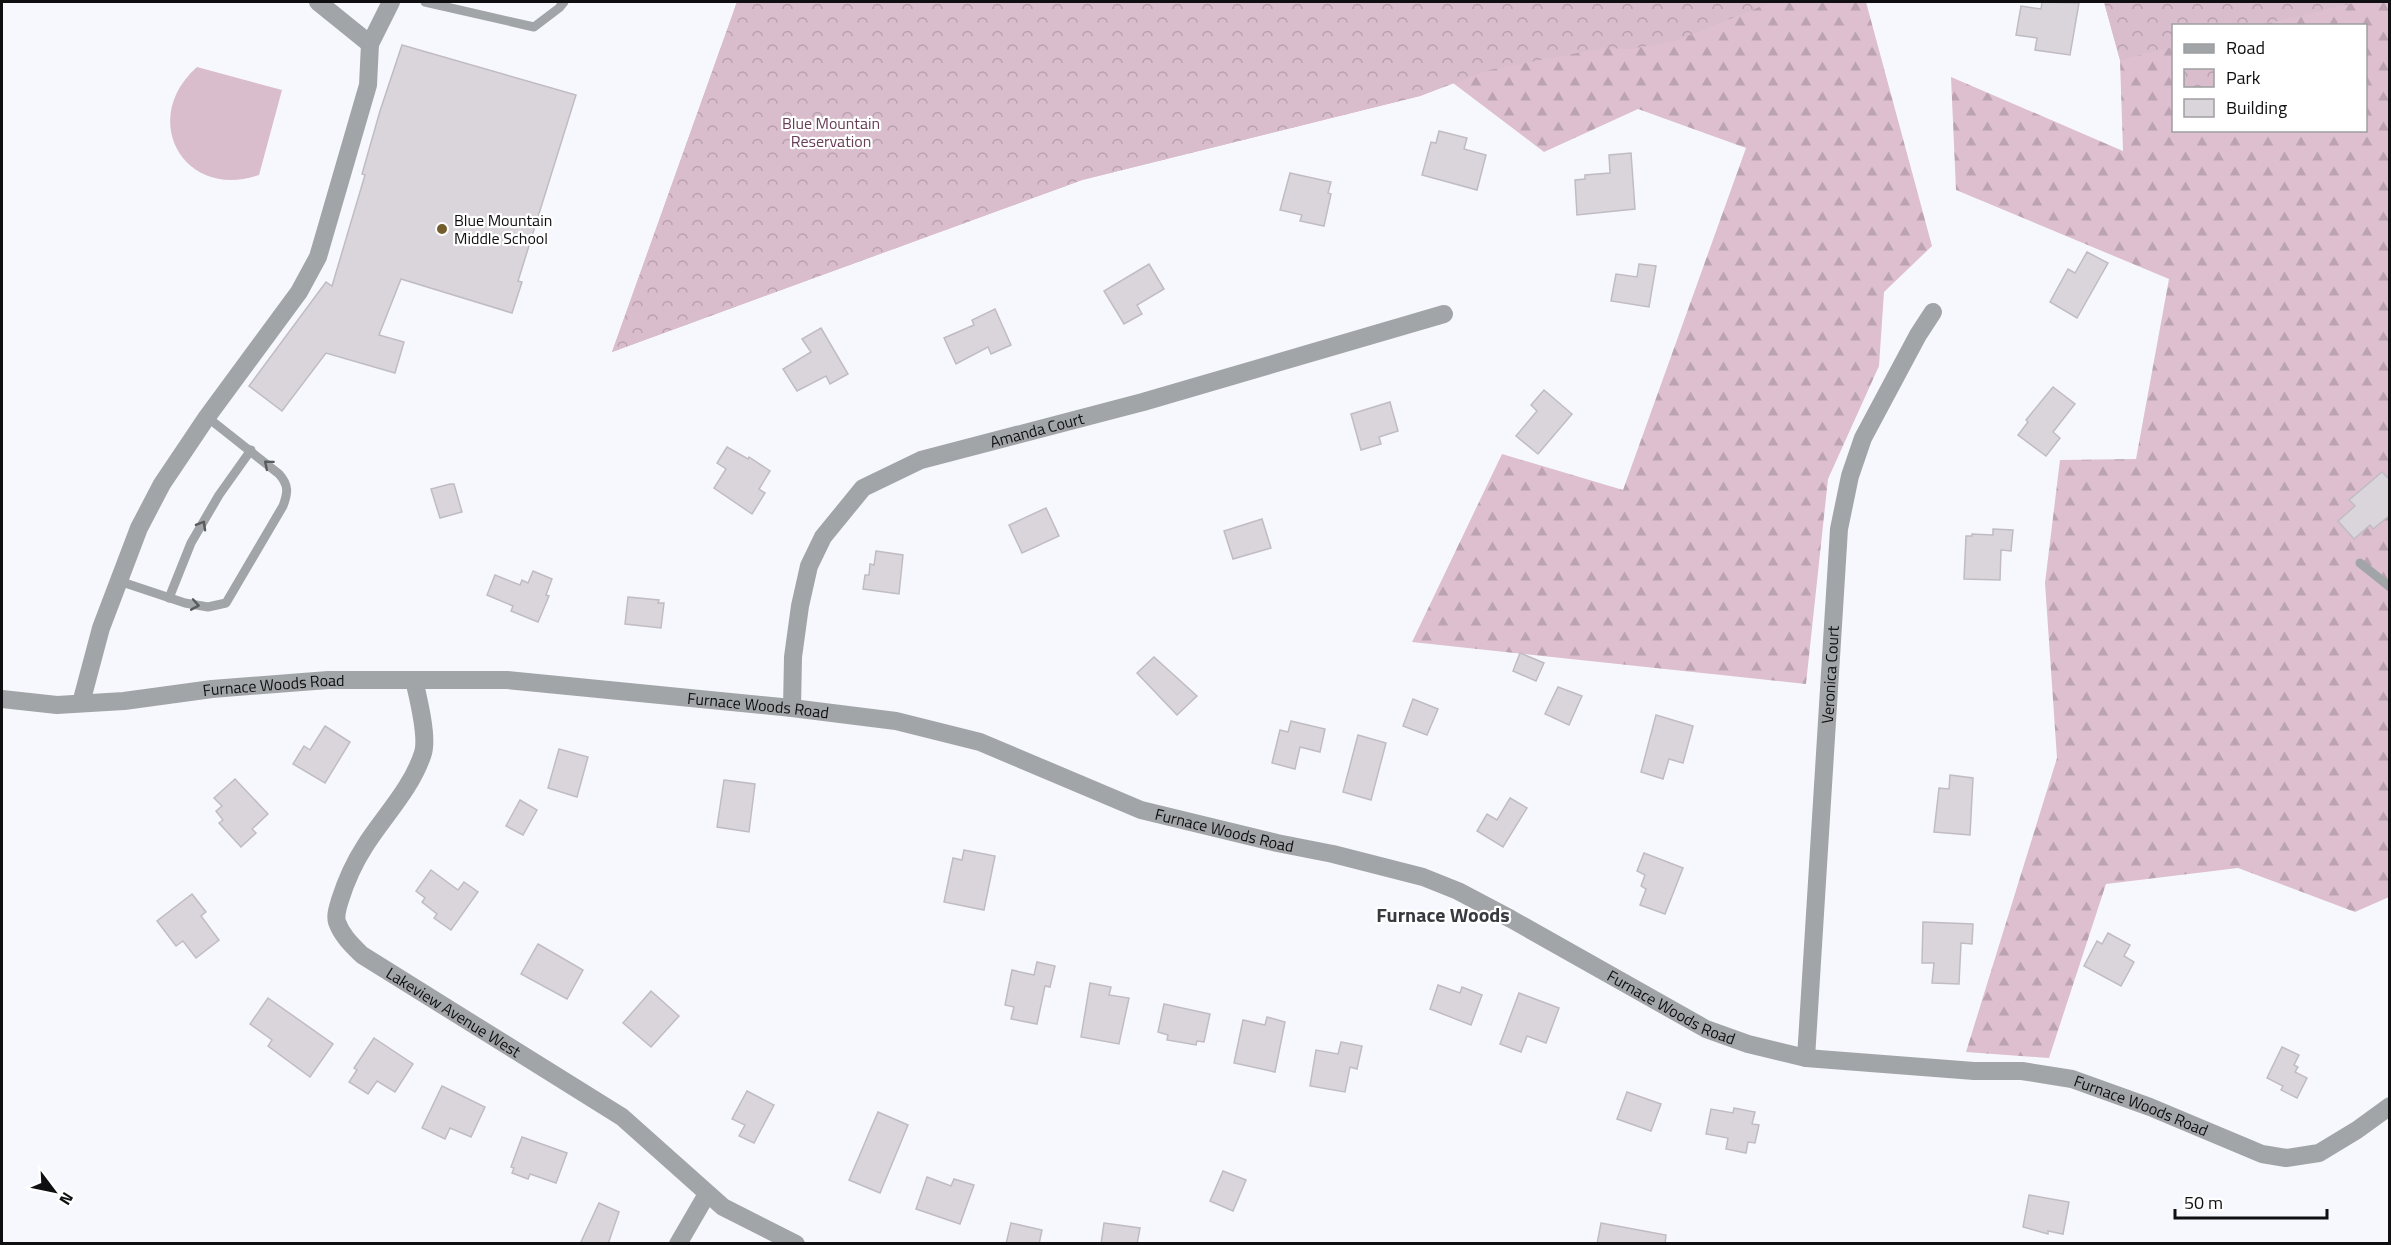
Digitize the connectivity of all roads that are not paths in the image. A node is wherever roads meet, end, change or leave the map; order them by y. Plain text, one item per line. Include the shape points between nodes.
1 (318, 2) edge
2 (391, 2) edge
3 (425, 2) edge
4 (564, 2) edge
5 (370, 44) junction
6 (1933, 312) dead end
7 (1444, 314) dead end
8 (207, 417) junction
9 (251, 450) junction
10 (2360, 563) dead end
11 (119, 581) junction
12 (2390, 587) edge
13 (170, 598) junction
14 (414, 680) junction
15 (2, 699) edge
16 (81, 703) junction
17 (792, 708) junction
18 (1806, 1058) junction
19 (2390, 1106) edge
20 (707, 1194) junction
21 (678, 1244) edge
22 (796, 1244) edge

1 - 5 street
2 - 5 street
3 - 4 lane via 534,27
5 - 8 street via 368,86 318,257 298,292
6 - 18 street, Veronica Court via 1863,438 1839,529
7 - 17 street, Amanda Court via 1143,402 921,460 863,488 822,537 809,566 793,657
8 - 9 lane
8 - 11 street via 162,484 139,528
13 -> 9 lane via 191,543
13 -> 9 lane via 208,607 226,603 283,506 288,494 286,483
10 - 12 lane
11 - 13 lane
11 - 16 street via 101,628
14 - 16 street, Furnace Woods Road via 328,680
14 - 17 street, Furnace Woods Road via 507,680
14 - 20 street, Lakeview Avenue West via 424,749 417,767 346,880 336,912 347,940 362,955 622,1117
15 - 16 street, Furnace Woods Road via 57,705
17 - 18 street, Furnace Woods Road via 896,721 980,742 1141,810 1424,877 1511,919 1706,1029
18 - 19 street, Furnace Woods Road via 2022,1071 2072,1078 2262,1154 2286,1158 2319,1153
20 - 21 street
20 - 22 street, Lakeview Avenue West via 723,1207

